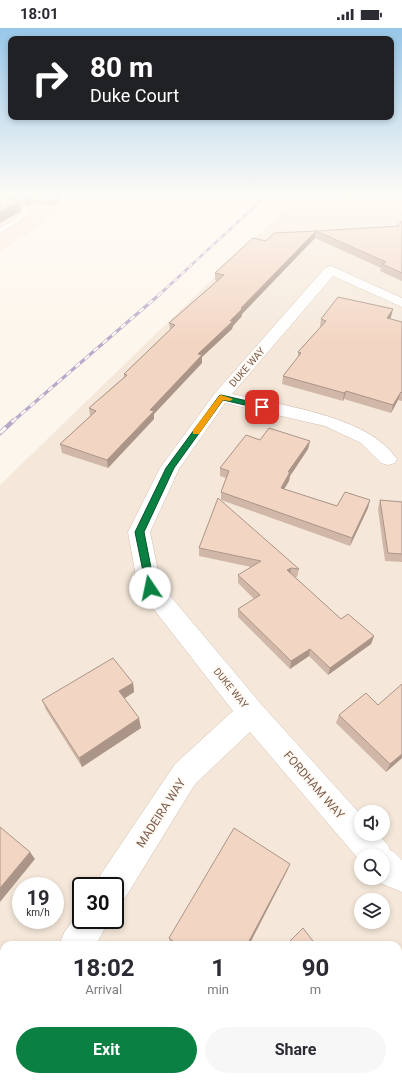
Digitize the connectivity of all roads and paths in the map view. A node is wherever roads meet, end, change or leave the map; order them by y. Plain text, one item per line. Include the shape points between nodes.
1 (402, 303) edge
2 (221, 397) junction
3 (388, 459) dead end
4 (251, 713) junction
5 (371, 849) edge
6 (390, 871) edge
7 (402, 876) edge
8 (120, 877) edge
9 (86, 929) edge
10 (79, 941) edge

1 - 2 street, DUKE WAY via 331,270
2 - 3 street via 330,422 367,439
2 - 4 street, DUKE WAY via 170,468 139,532 150,588
4 - 5 street, FORDHAM WAY
4 - 8 street, MADEIRA WAY via 185,774
6 - 7 street
9 - 10 street

